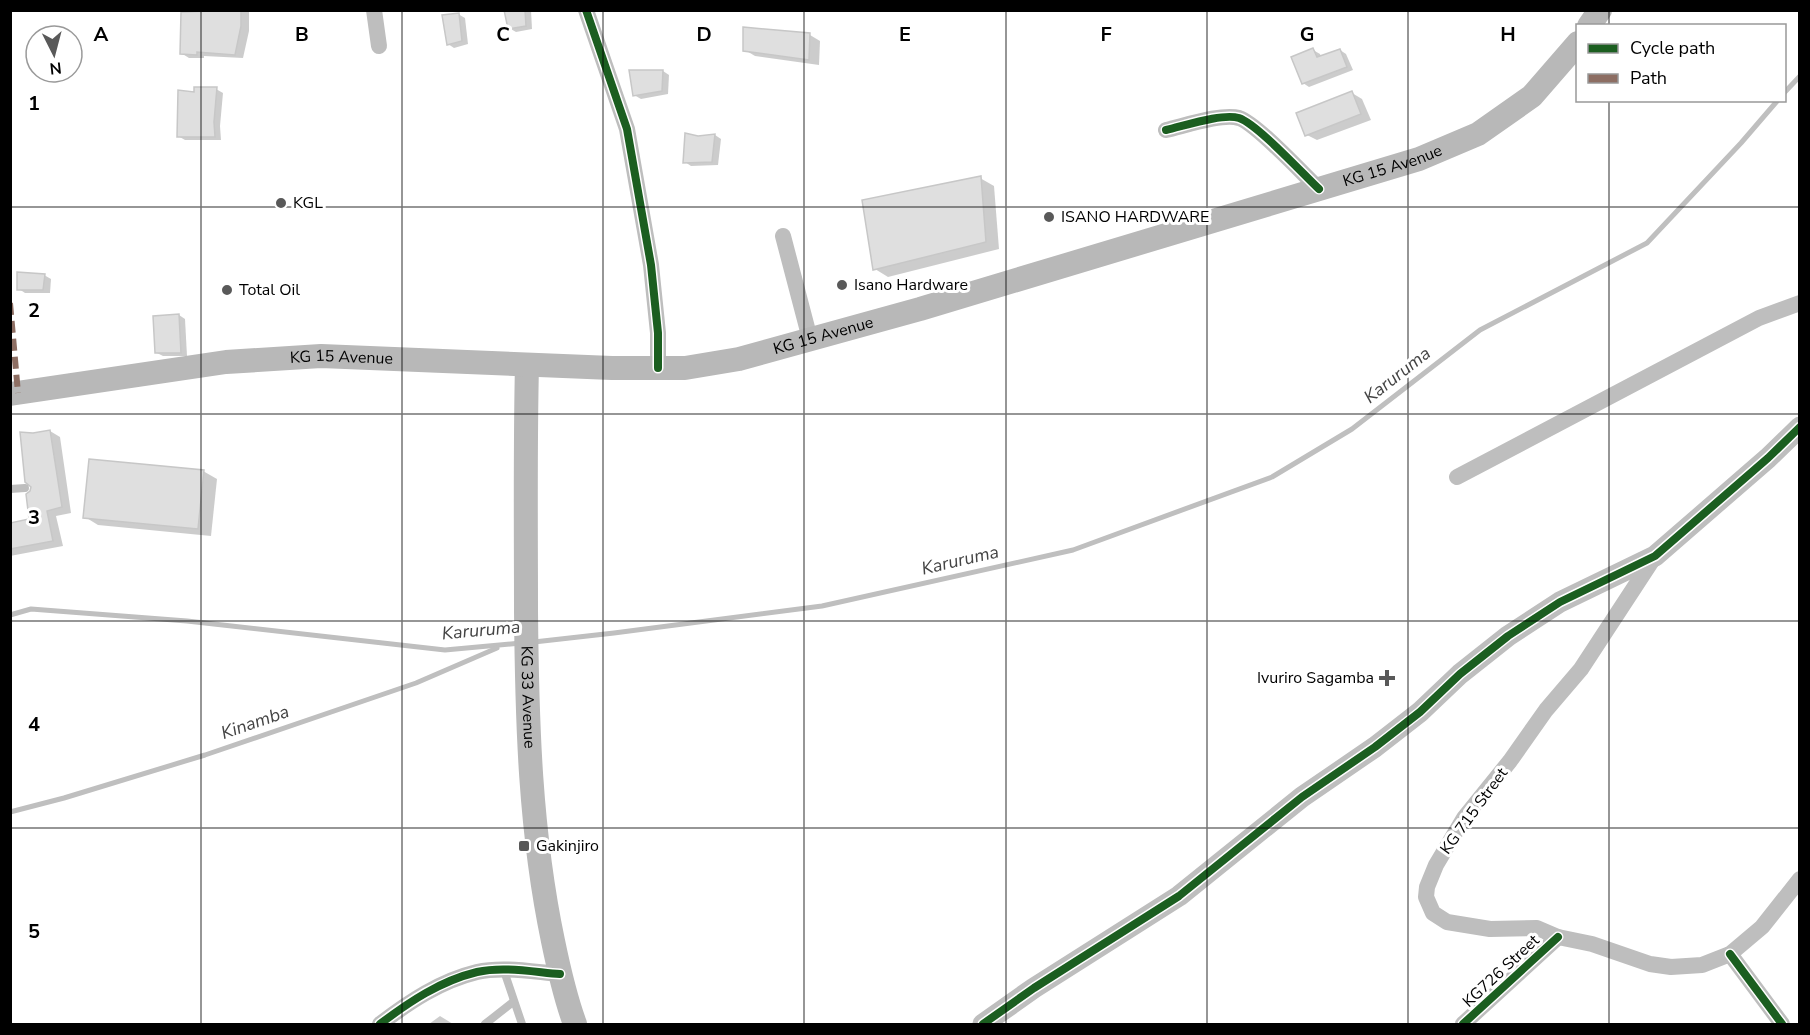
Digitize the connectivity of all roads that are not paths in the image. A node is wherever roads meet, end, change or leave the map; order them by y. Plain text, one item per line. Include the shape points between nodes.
1 (374, 10) edge
2 (586, 10) edge
3 (1600, 10) edge
4 (1591, 24) edge
5 (1576, 45) edge
6 (379, 46) dead end
7 (1166, 130) dead end
8 (1319, 189) junction
9 (783, 236) dead end
10 (1800, 303) edge
11 (810, 339) junction
12 (527, 365) junction
13 (658, 368) junction
14 (10, 394) edge
15 (1800, 427) edge
16 (1457, 477) dead end
17 (25, 488) dead end
18 (10, 489) edge
19 (1655, 556) junction
20 (1800, 879) edge
21 (1558, 937) junction
22 (1730, 954) junction
23 (504, 970) junction
24 (560, 974) junction
25 (513, 1002) junction
26 (380, 1024) edge
27 (485, 1024) edge
28 (522, 1024) edge
29 (575, 1024) edge
30 (983, 1024) edge
31 (1463, 1024) edge
32 (1782, 1024) edge

1 - 6 street
2 - 13 street via 627,129 651,265
3 - 4 main road
5 - 8 main road, KG 15 Avenue via 1532,96 1478,134 1419,159
7 - 8 street via 1227,117 1240,118
8 - 11 main road, KG 15 Avenue
9 - 11 street
10 - 16 street via 1759,318
11 - 13 main road, KG 15 Avenue via 739,358 685,368
12 - 13 main road, KG 15 Avenue
12 - 14 main road, KG 15 Avenue via 321,356 225,362
12 - 24 main road, KG 33 Avenue via 527,725 540,865
15 - 19 street
17 - 18 lane
19 - 21 street, KG 715 Street via 1581,669 1464,818 1427,887 1432,913 1447,922 1490,929 1537,928
19 - 30 street via 1560,602 1508,636 1420,712 1302,798 1179,896
20 - 22 street, KG 715 Street via 1762,927
21 - 22 street, KG 715 Street via 1671,967 1702,965
21 - 31 street, KG726 Street
22 - 32 street
23 - 24 street
23 - 25 lane
23 - 26 street via 478,972 432,988
24 - 29 main road, KG 33 Avenue
25 - 27 lane
25 - 28 lane

